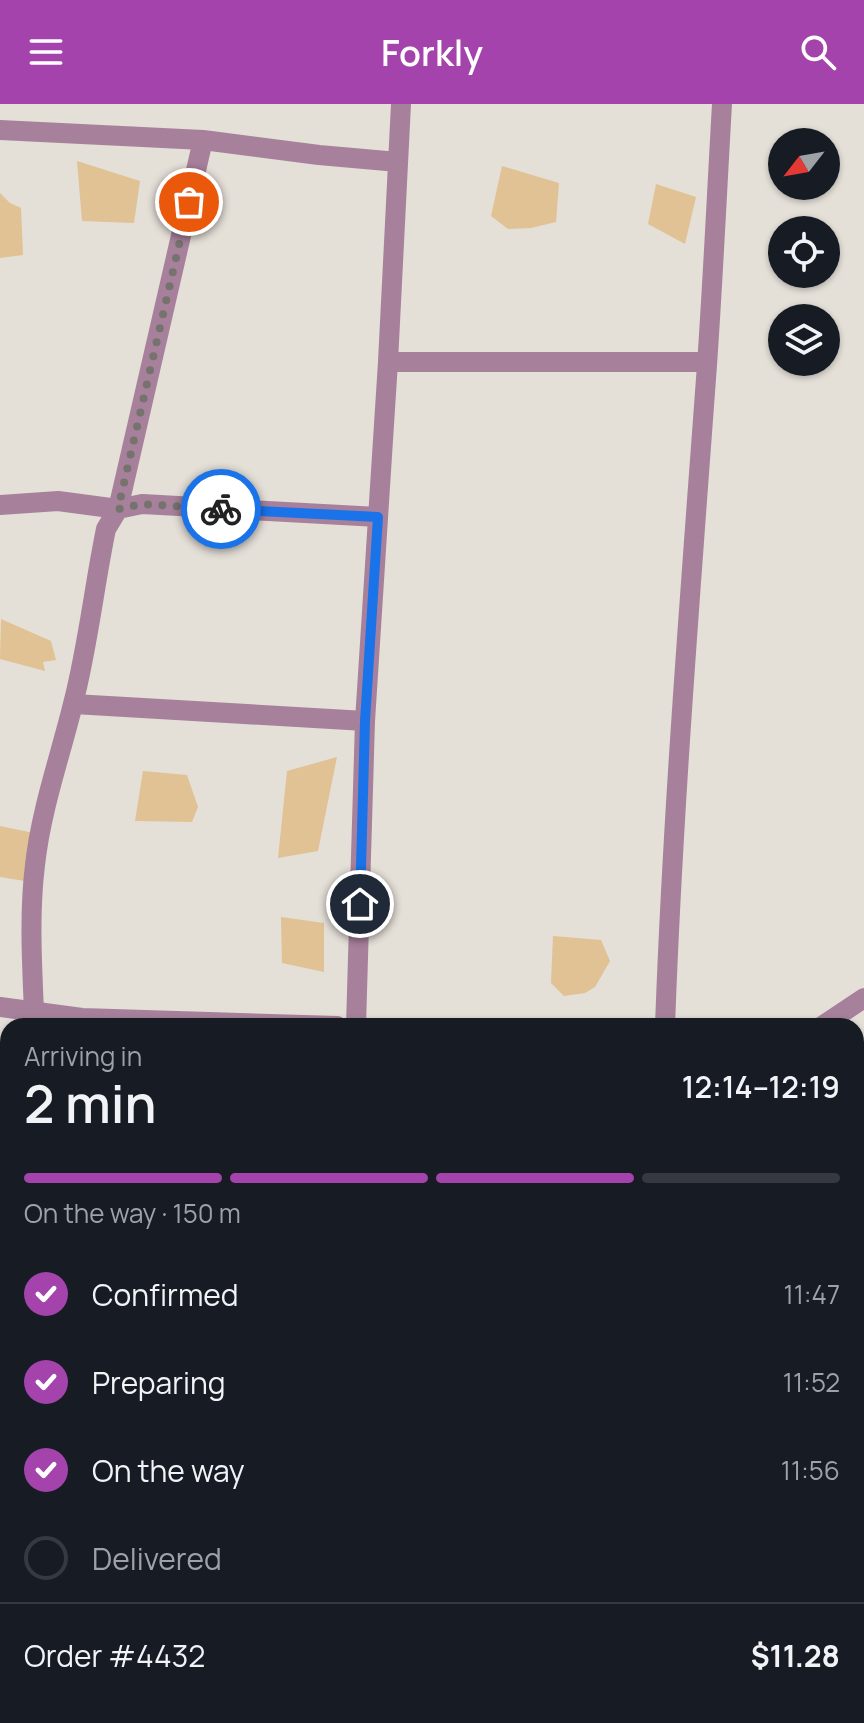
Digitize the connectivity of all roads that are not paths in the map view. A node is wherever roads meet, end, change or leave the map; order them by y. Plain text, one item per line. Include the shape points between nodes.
1 (401, 104) edge
2 (722, 104) edge
3 (0, 130) edge
4 (203, 140) junction
5 (398, 162) junction
6 (388, 362) junction
7 (707, 362) junction
8 (0, 505) edge
9 (118, 509) junction
10 (378, 517) junction
11 (74, 704) junction
12 (365, 721) junction
13 (864, 998) edge
14 (0, 1007) edge
15 (34, 1012) junction
16 (82, 1018) edge
17 (356, 1018) edge
18 (665, 1018) edge
19 (834, 1018) edge

1 - 5 street
2 - 7 street
3 - 4 street
4 - 5 street
4 - 9 street
5 - 6 street
6 - 7 street
6 - 10 street
7 - 18 street
8 - 9 street via 58,501
9 - 10 street via 142,504
9 - 11 street via 106,529
10 - 12 street
11 - 12 street
11 - 15 street via 35,863
12 - 17 street
13 - 19 street
14 - 15 street
15 - 16 street

